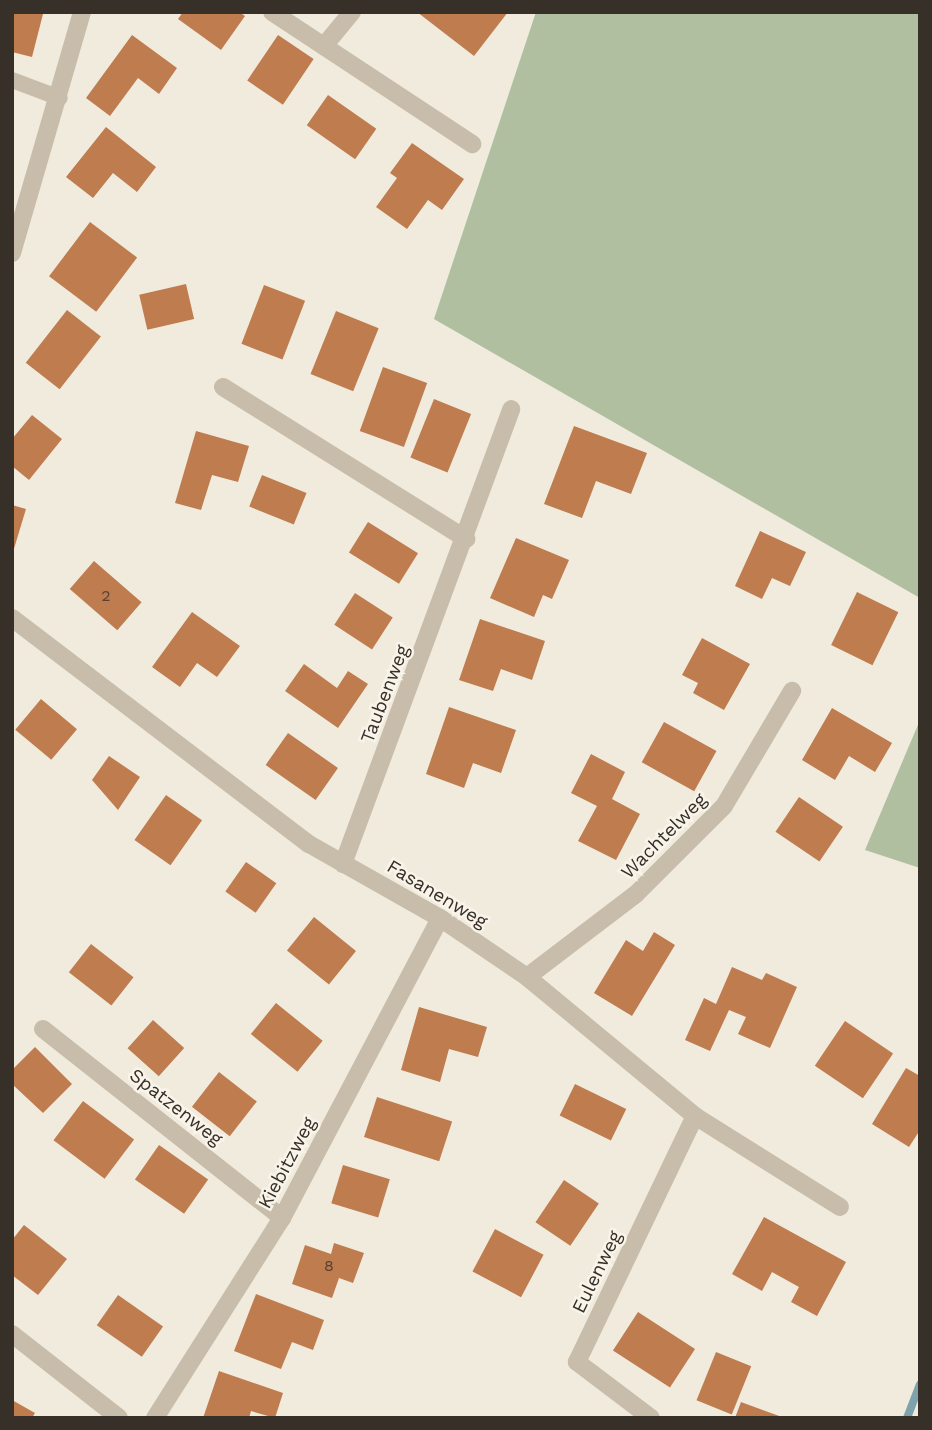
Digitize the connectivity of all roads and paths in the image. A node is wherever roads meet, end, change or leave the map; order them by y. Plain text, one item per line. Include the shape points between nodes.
1 (82, 12) edge
2 (272, 12) edge
3 (352, 12) edge
4 (324, 46) junction
5 (12, 80) edge
6 (60, 98) junction
7 (472, 144) dead end
8 (12, 253) edge
9 (223, 387) dead end
10 (511, 410) dead end
11 (466, 539) junction
12 (12, 618) edge
13 (792, 691) dead end
14 (343, 864) junction
15 (440, 918) junction
16 (527, 976) junction
17 (43, 1030) dead end
18 (695, 1116) junction
19 (839, 1207) dead end
20 (282, 1218) junction
21 (12, 1334) edge
22 (118, 1418) edge
23 (155, 1418) edge
24 (651, 1418) edge

1 - 6 street
2 - 4 street
3 - 4 street
4 - 7 street
5 - 6 lane
6 - 8 street
9 - 11 street
10 - 11 street, Taubenweg
11 - 14 street, Taubenweg
12 - 14 street, Fasanenweg via 309,845
13 - 16 street, Wachtelweg via 724,806 636,894
14 - 15 street, Fasanenweg
15 - 16 street, Fasanenweg
15 - 20 street, Kiebitzweg
16 - 18 street, Fasanenweg
17 - 20 street, Spatzenweg
18 - 19 street, Fasanenweg
18 - 24 street, Eulenweg via 577,1362
20 - 23 street, Kiebitzweg
21 - 22 street

